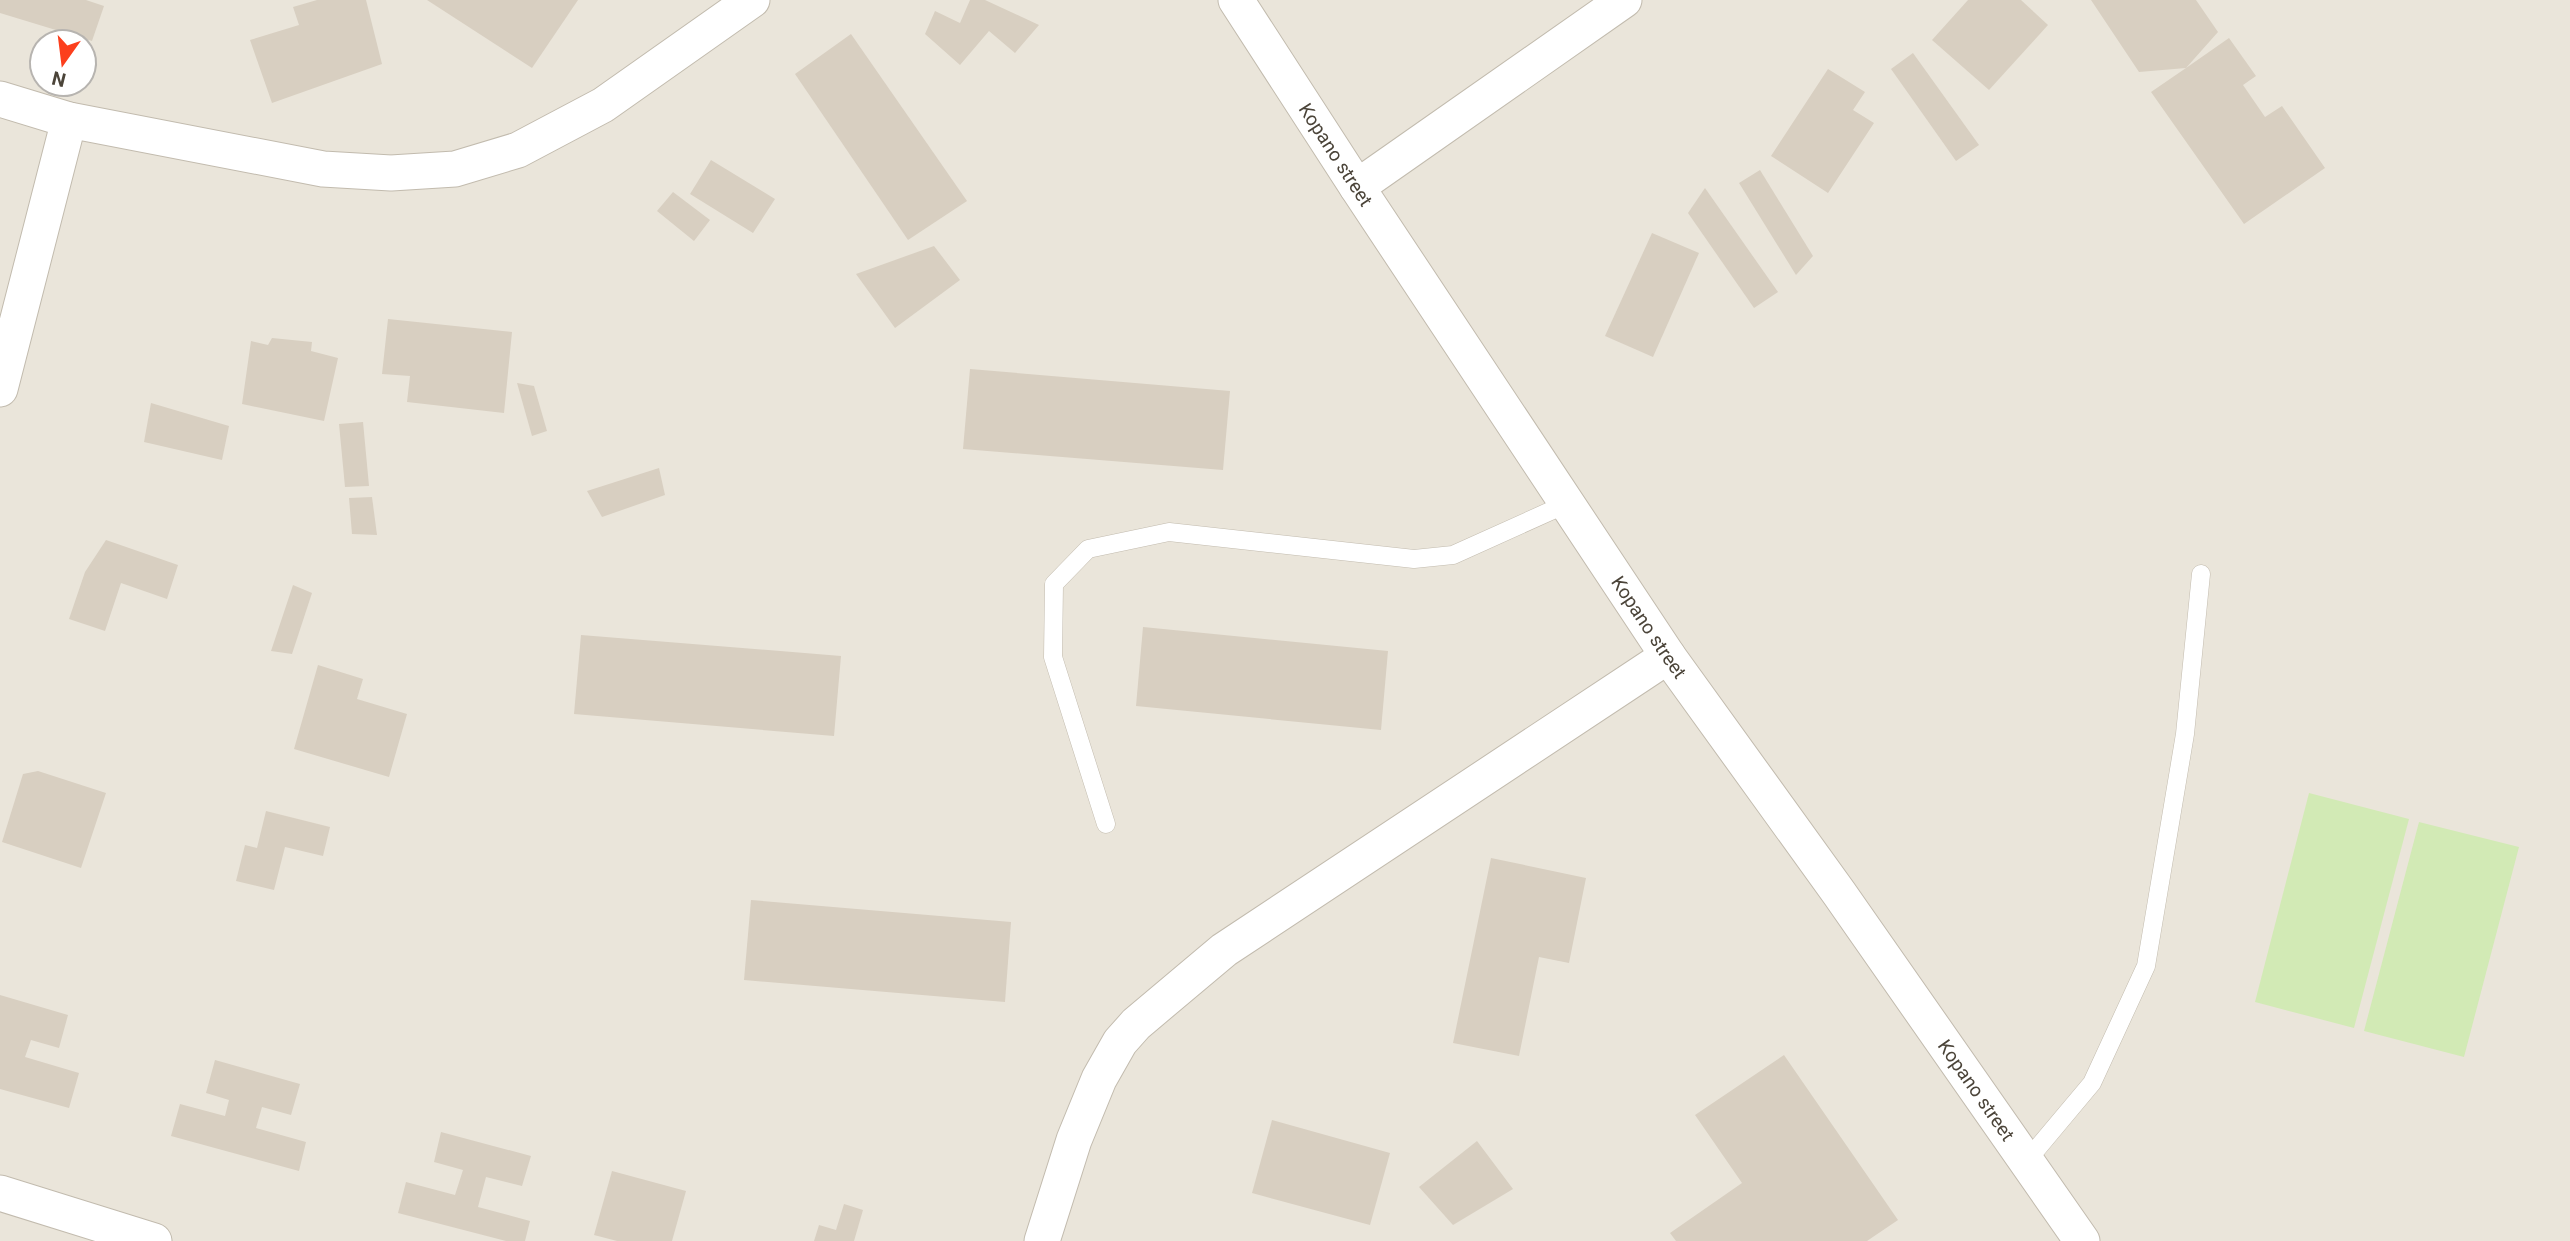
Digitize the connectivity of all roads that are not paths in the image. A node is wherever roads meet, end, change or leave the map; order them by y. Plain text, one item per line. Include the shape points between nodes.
1 (752, 0) edge
2 (1236, 0) edge
3 (1624, 0) edge
4 (0, 99) edge
5 (69, 120) junction
6 (1357, 187) junction
7 (0, 389) edge
8 (1566, 504) junction
9 (2201, 574) dead end
10 (1668, 656) junction
11 (1106, 824) dead end
12 (2025, 1163) junction
13 (0, 1193) edge
14 (153, 1241) edge
15 (1042, 1241) edge
16 (2082, 1241) edge

1 - 5 street via 603,105 518,150 455,169 391,173 323,169
2 - 6 street, Kopano street
3 - 6 street
4 - 5 street
5 - 7 street
6 - 8 street, Kopano street
8 - 10 street, Kopano street
8 - 11 lane via 1453,555 1414,559 1169,532 1088,549 1054,584 1054,657
9 - 12 lane via 2185,734 2146,966 2092,1083
10 - 12 street, Kopano street
10 - 15 street via 1236,942 1136,1024 1099,1079
12 - 16 street, Kopano street
13 - 14 street

